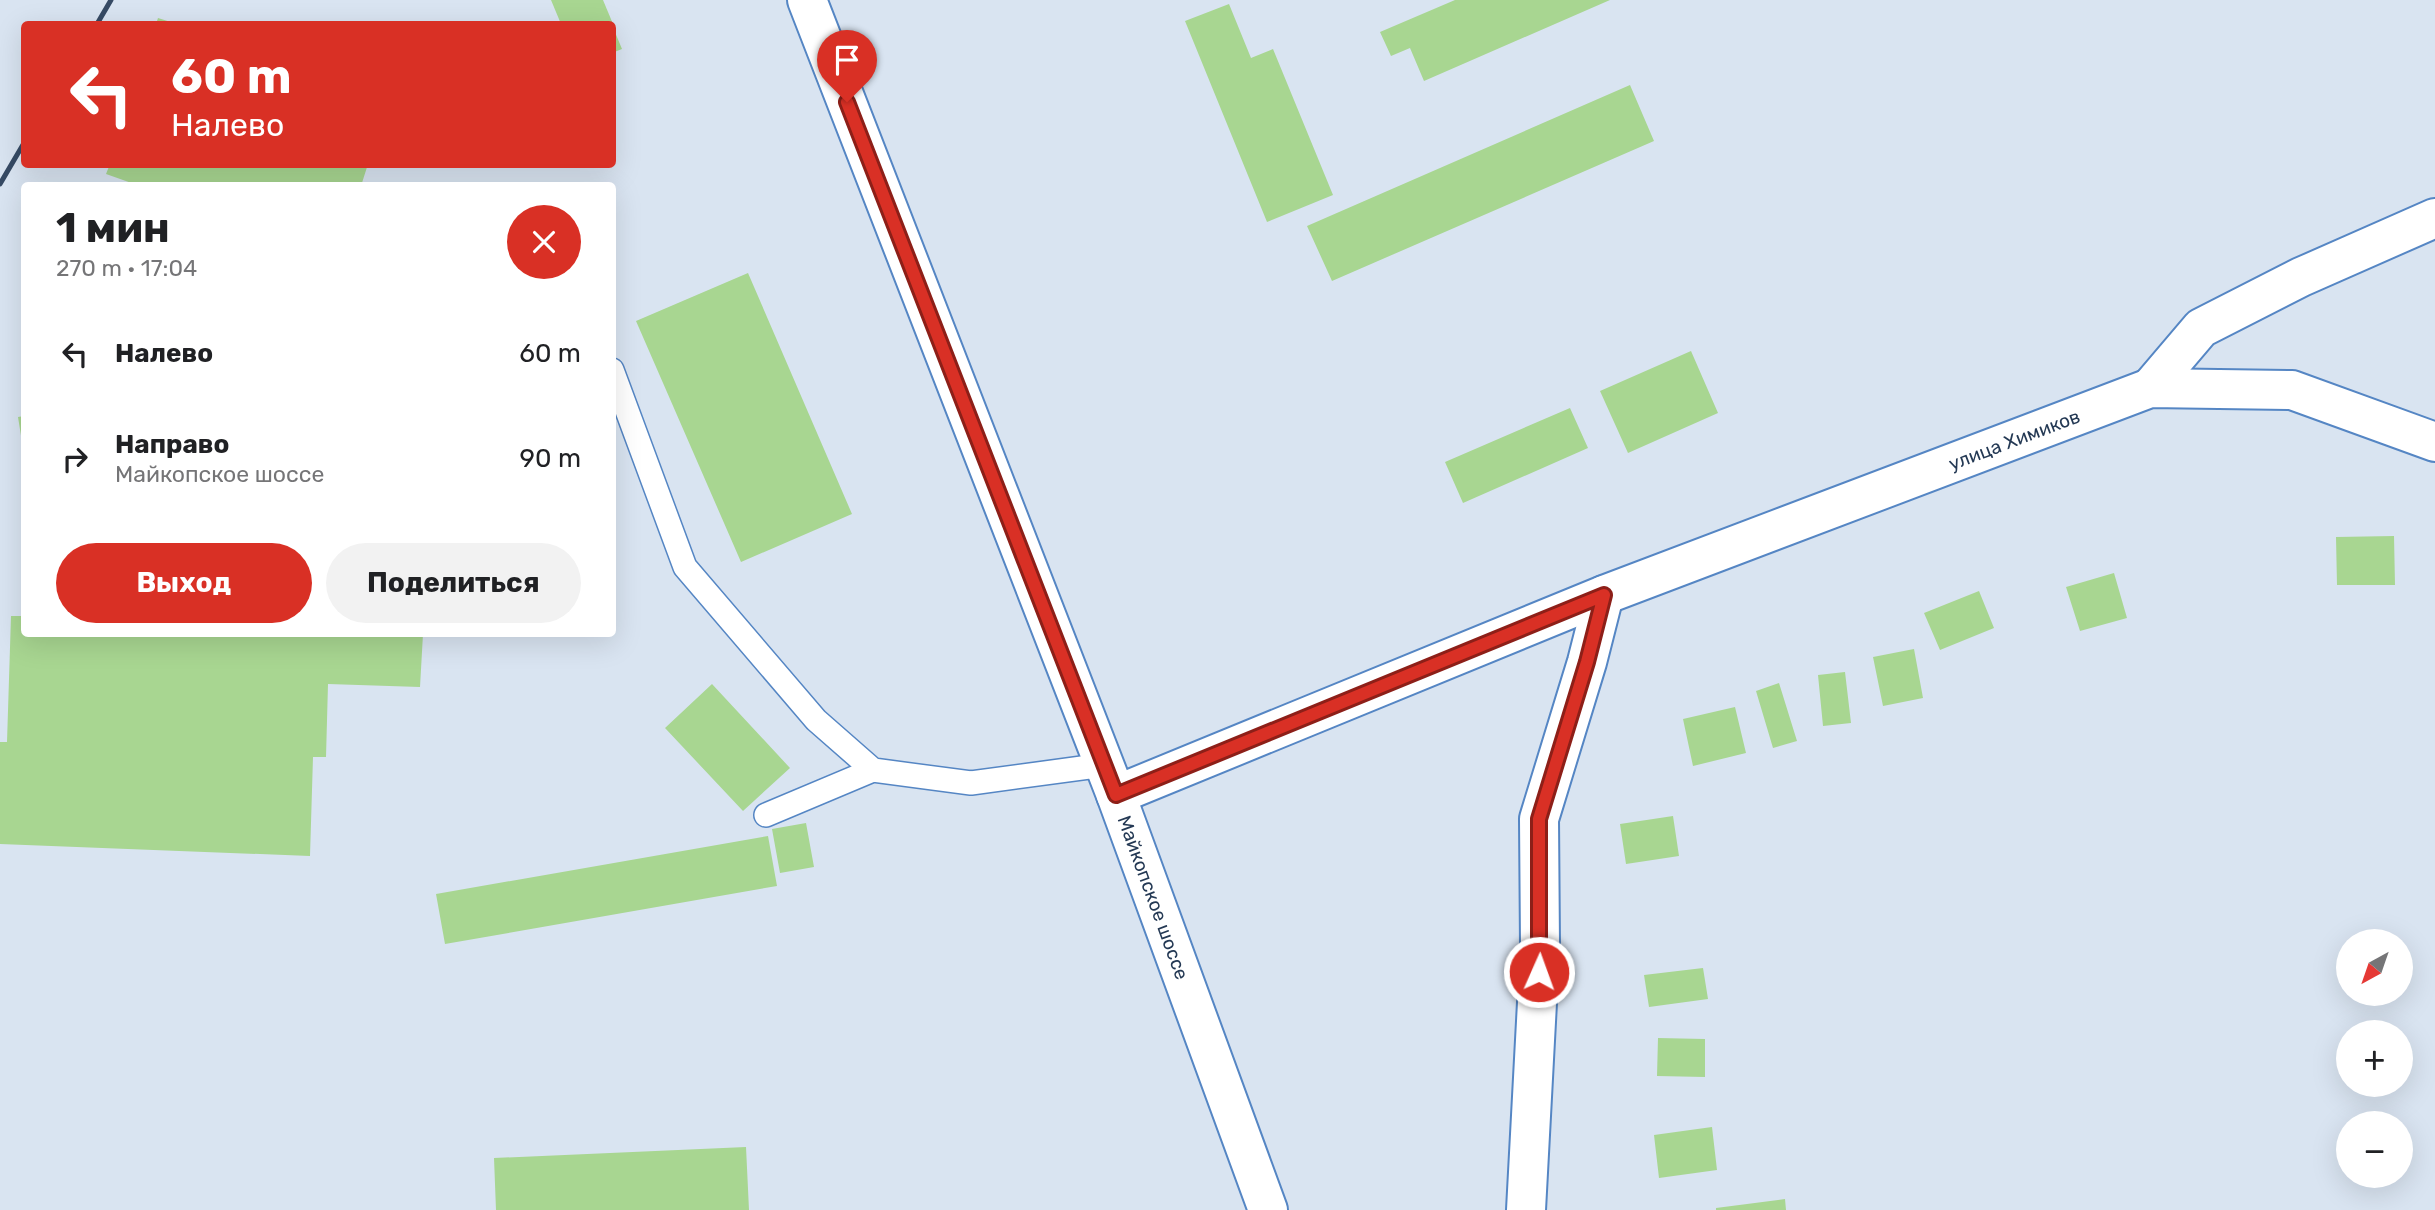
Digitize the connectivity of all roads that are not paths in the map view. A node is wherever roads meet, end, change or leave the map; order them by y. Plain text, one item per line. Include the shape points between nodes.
1 (807, 0) edge
2 (2435, 218) edge
3 (616, 381) edge
4 (2150, 388) junction
5 (2435, 442) edge
6 (1604, 595) junction
7 (873, 770) junction
8 (1110, 780) junction
9 (766, 816) dead end
10 (1268, 1210) edge
11 (1526, 1210) edge

1 - 8 street, Майкопское шоссе
2 - 4 street via 2301,277 2201,328
3 - 7 lane via 685,567 817,720
4 - 5 street, улица Химиков via 2292,390
4 - 6 street, улица Химиков
6 - 8 street, улица Химиков
6 - 11 street via 1539,819 1540,946
7 - 8 lane via 971,783
7 - 9 lane
8 - 10 street, Майкопское шоссе

